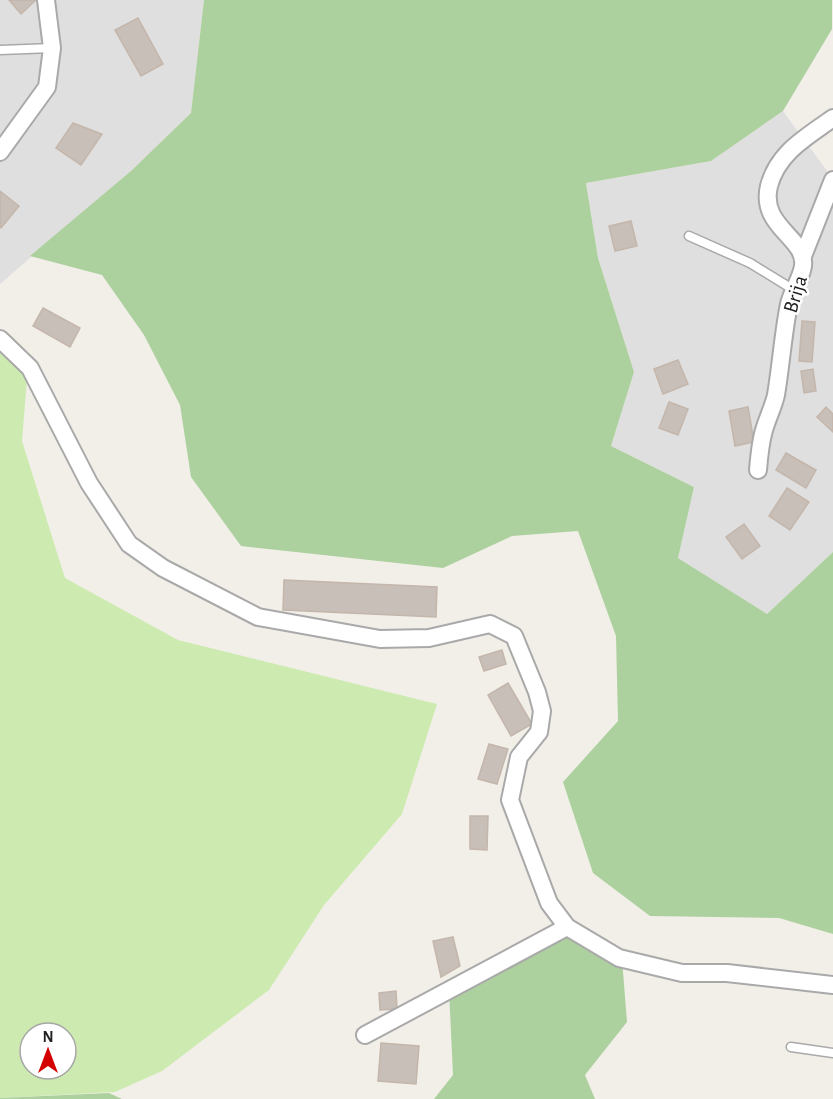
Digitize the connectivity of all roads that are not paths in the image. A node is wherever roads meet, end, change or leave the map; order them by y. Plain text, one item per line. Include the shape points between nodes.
1 (46, 0) edge
2 (52, 48) junction
3 (0, 50) edge
4 (833, 117) edge
5 (0, 152) edge
6 (833, 180) edge
7 (689, 236) dead end
8 (803, 256) junction
9 (794, 290) junction
10 (0, 339) edge
11 (758, 470) dead end
12 (567, 927) junction
13 (833, 985) edge
14 (365, 1035) dead end
15 (791, 1047) dead end
16 (833, 1053) edge

1 - 2 street
2 - 3 lane
2 - 5 street via 47,87
4 - 8 street, Brija via 785,153 776,165 767,199 770,212
6 - 8 street
7 - 9 lane via 750,263
8 - 9 street, Brija
9 - 11 street, Brija
10 - 12 street via 30,368 89,483 129,544 163,568 258,617 380,639 429,638 490,624 514,636 542,711 539,732 519,757 510,800 549,903
12 - 13 street via 619,958 682,973 727,973
12 - 14 street
15 - 16 lane

